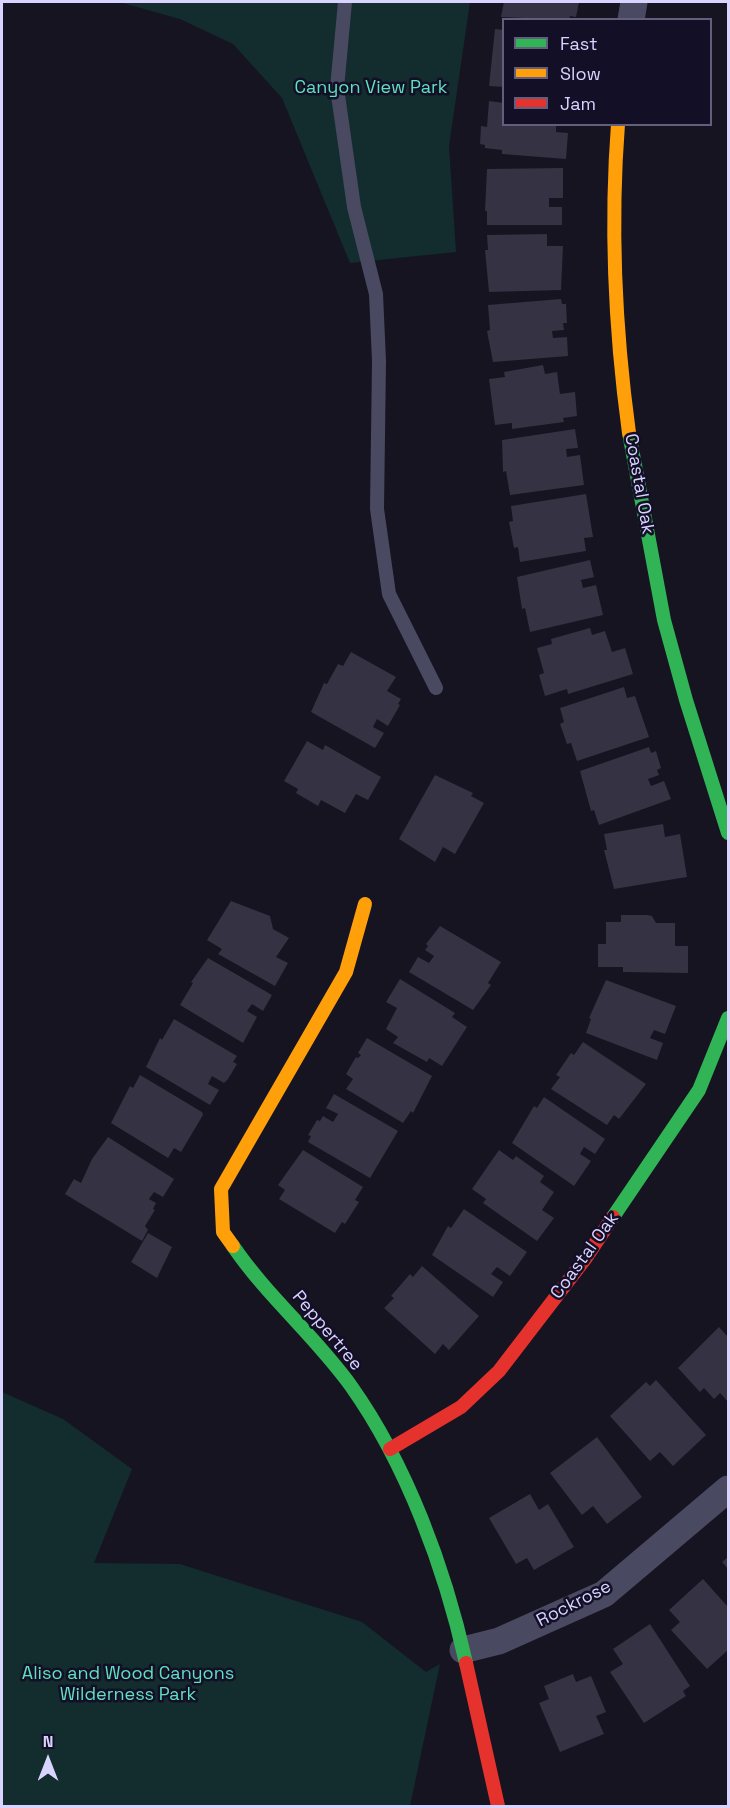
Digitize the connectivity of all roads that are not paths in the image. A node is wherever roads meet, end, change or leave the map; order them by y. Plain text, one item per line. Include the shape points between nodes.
1 (345, 2) edge
2 (633, 2) edge
3 (631, 18) edge
4 (618, 126) edge
5 (436, 688) dead end
6 (729, 833) edge
7 (365, 904) dead end
8 (729, 1018) edge
9 (390, 1449) junction
10 (729, 1490) edge
11 (463, 1650) junction
12 (498, 1806) edge

1 - 5 lane via 337,88 354,207 376,294 377,509 389,594
2 - 3 street
4 - 6 street, Coastal Oak via 614,259 621,369 636,478 664,620
7 - 9 street, Peppertree via 346,972 221,1189 224,1232 250,1271 350,1385
8 - 9 street, Coastal Oak via 699,1090 585,1259 499,1371 461,1407
9 - 11 street, Peppertree via 438,1562
10 - 11 street, Rockrose via 604,1594 499,1641
11 - 12 street, Peppertree

